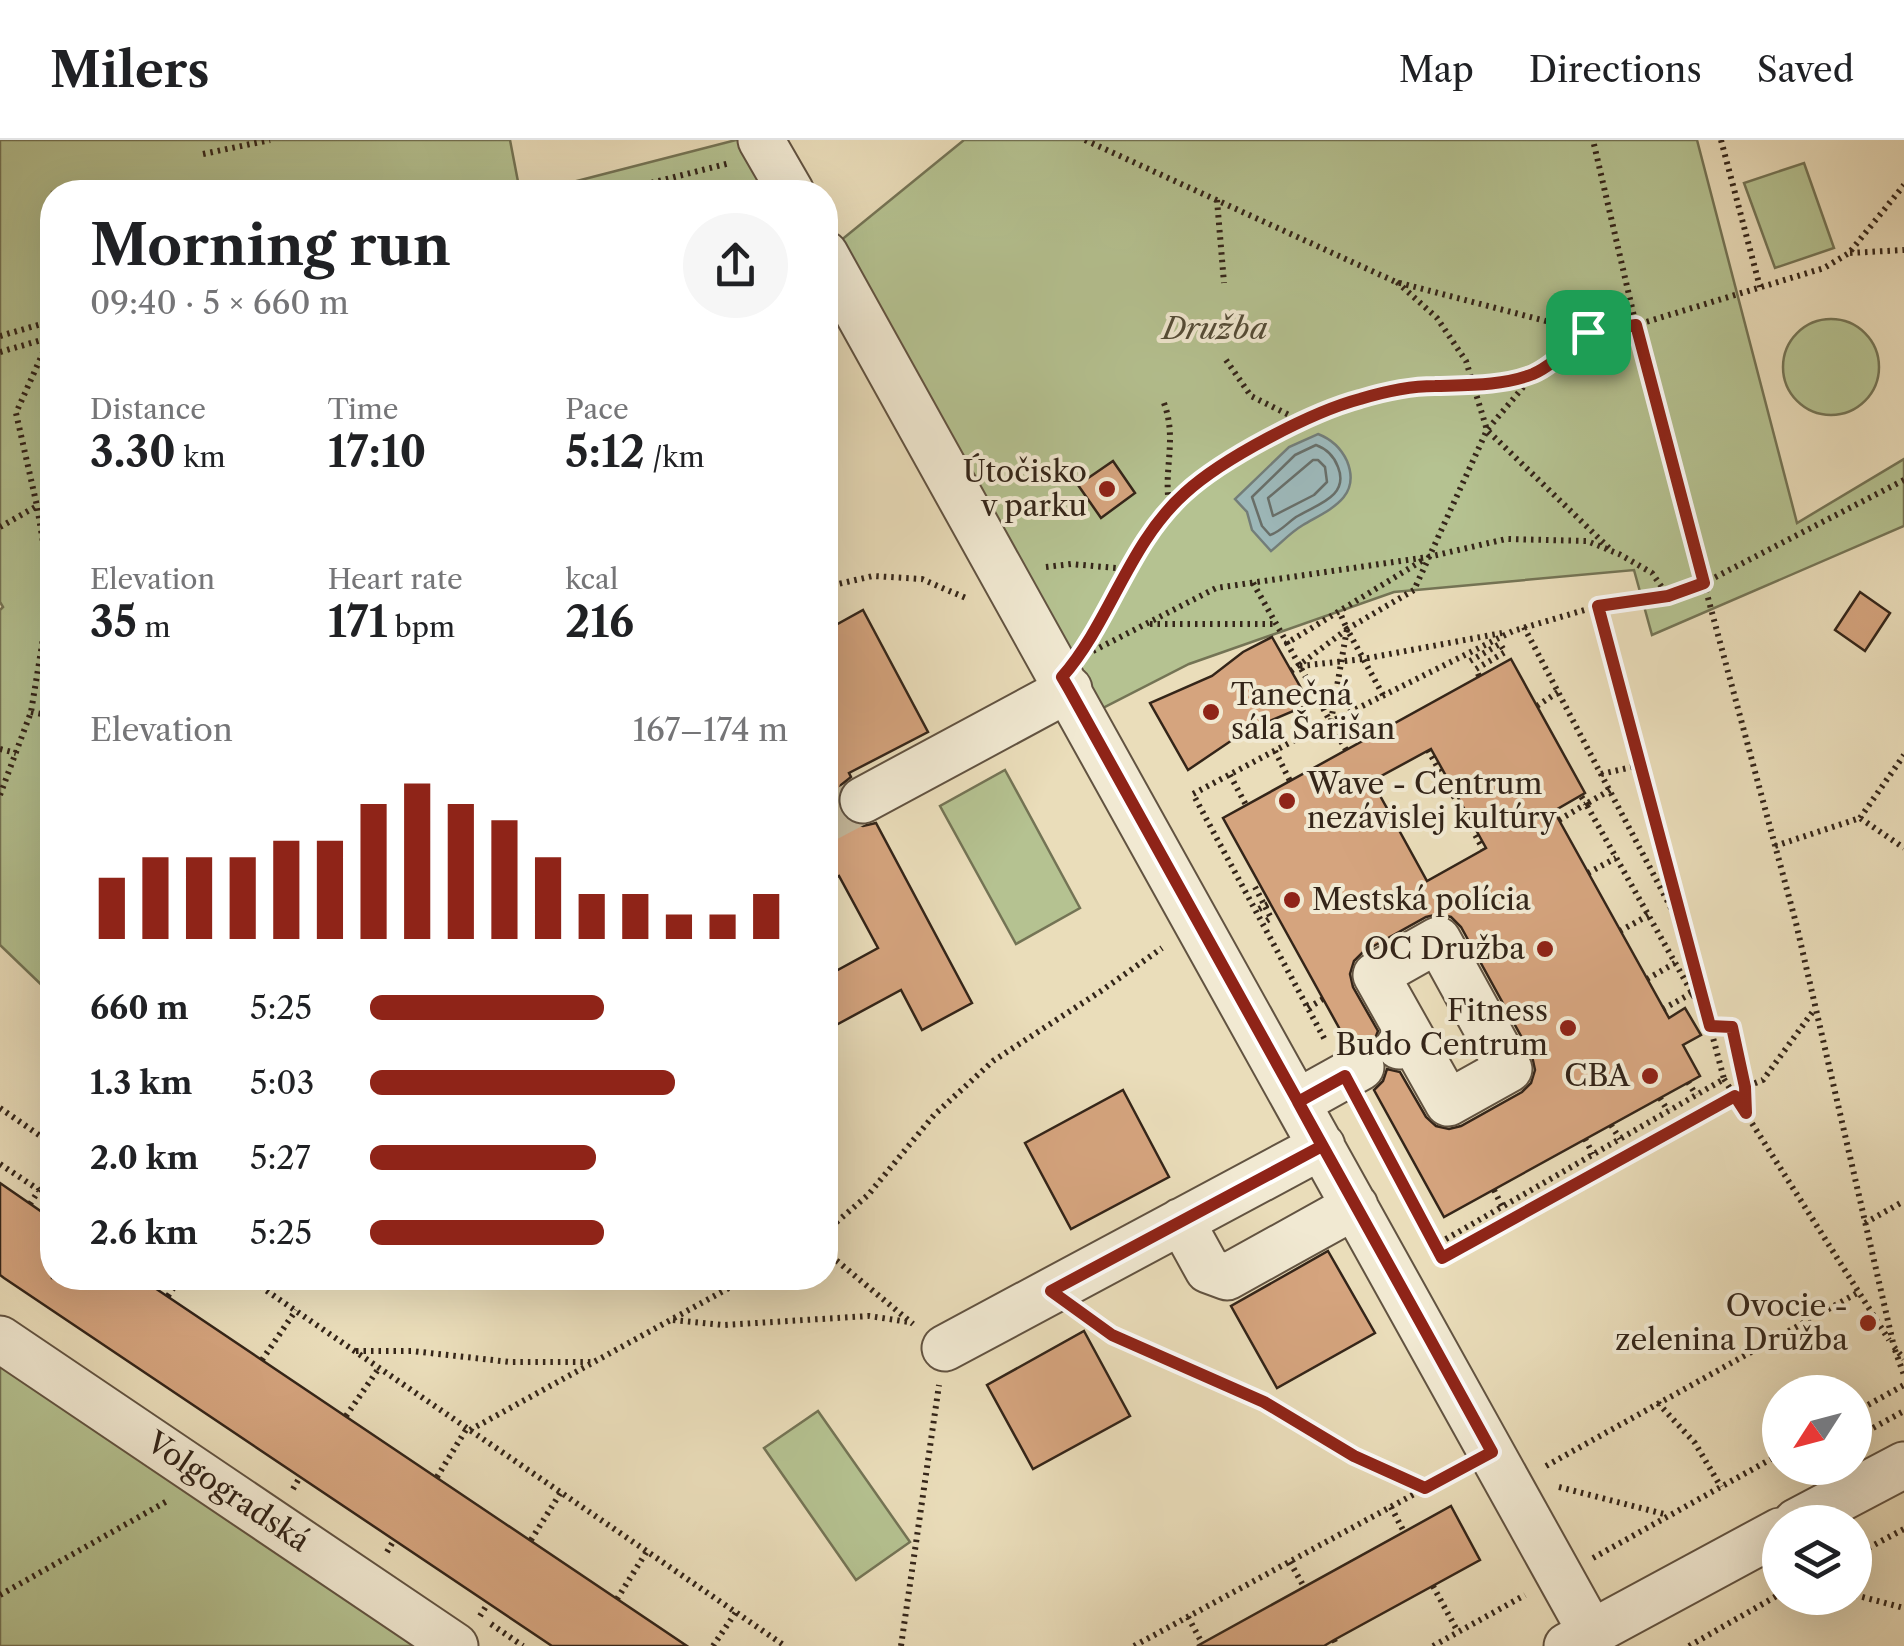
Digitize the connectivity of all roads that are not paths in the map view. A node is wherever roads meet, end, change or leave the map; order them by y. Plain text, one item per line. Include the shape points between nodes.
1 (765, 147) edge
2 (784, 180) edge
3 (838, 280) edge
4 (1067, 672) junction
5 (863, 800) tunnel mouth
6 (1379, 1057) road end
7 (1298, 1102) junction
8 (1322, 1146) junction
9 (1355, 1206) junction
10 (1181, 1221) junction
11 (928, 1335) road end
12 (0, 1339) edge
13 (1904, 1464) edge
14 (1828, 1505) edge
15 (1762, 1541) edge
16 (1579, 1639) edge
17 (455, 1646) edge

1 - 2 street
3 - 4 street via 991,590
4 - 5 street
4 - 7 street
6 - 7 street
7 - 8 street
8 - 9 street
8 - 10 street
9 - 10 street via 1227,1276 1208,1270
9 - 16 street via 1560,1576
10 - 11 street via 1051,1291
12 - 17 street, Volgogradská
13 - 14 street
15 - 16 street

